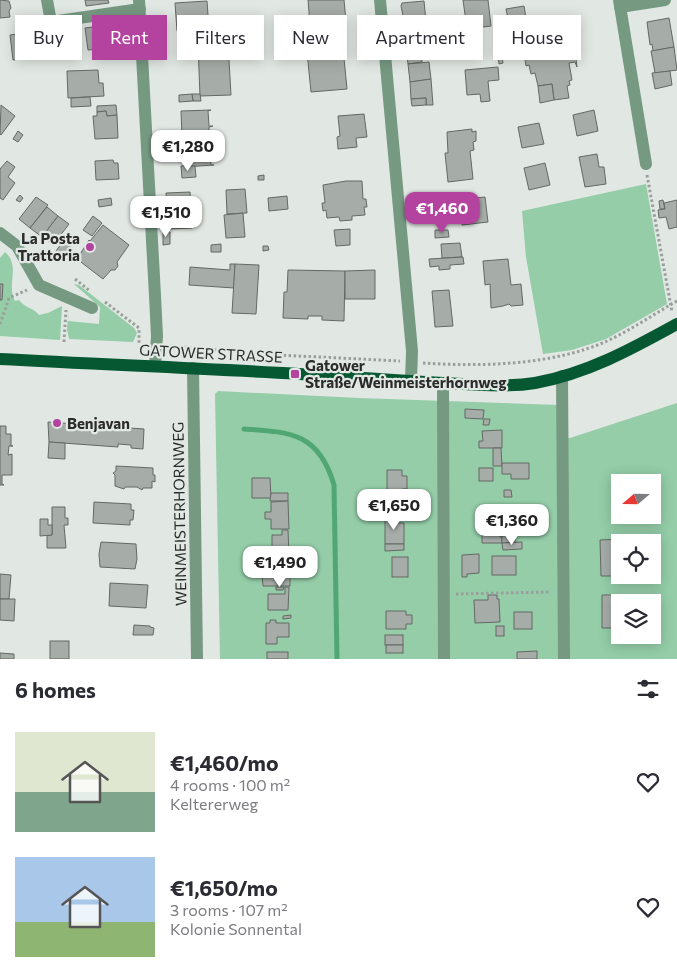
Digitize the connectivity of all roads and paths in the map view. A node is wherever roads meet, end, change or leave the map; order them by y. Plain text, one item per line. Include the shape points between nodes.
1 (47, 0) edge
2 (380, 0) edge
3 (665, 0) edge
4 (619, 4) edge
5 (139, 5) edge
6 (646, 168) joint
7 (0, 234) edge
8 (39, 285) junction
9 (67, 297) junction
10 (677, 301) edge
11 (670, 305) junction
12 (92, 308) dead end
13 (0, 324) edge
14 (133, 324) dead end
15 (676, 324) edge
16 (64, 342) dead end
17 (139, 343) dead end
18 (163, 344) dead end
19 (0, 359) edge
20 (397, 361) dead end
21 (429, 364) dead end
22 (155, 366) junction
23 (193, 368) junction
24 (562, 376) junction
25 (411, 381) junction
26 (443, 383) junction
27 (563, 591) junction
28 (443, 595) junction
29 (197, 659) edge
30 (444, 659) edge
31 (564, 659) edge

1 - 5 street via 51,22
2 - 25 street via 412,351
3 - 4 street
4 - 6 street
5 - 22 street via 157,336
6 - 11 path
7 - 8 street via 16,246
8 - 9 street
8 - 13 path via 9,298
9 - 12 street
9 - 16 path
10 - 11 path
11 - 15 path
11 - 21 path via 607,341 573,353 512,363
14 - 17 path via 139,328
15 - 24 main road, GATOWER STRASSE via 624,353
18 - 20 path via 278,355
19 - 22 main road, GATOWER STRASSE
22 - 23 main road, GATOWER STRASSE
23 - 25 main road, GATOWER STRASSE
23 - 29 street, WEINMEISTERHORNWEG
24 - 26 main road, GATOWER STRASSE via 508,385
24 - 27 street
25 - 26 main road, GATOWER STRASSE
26 - 28 street
27 - 28 path
27 - 31 street
28 - 30 street

